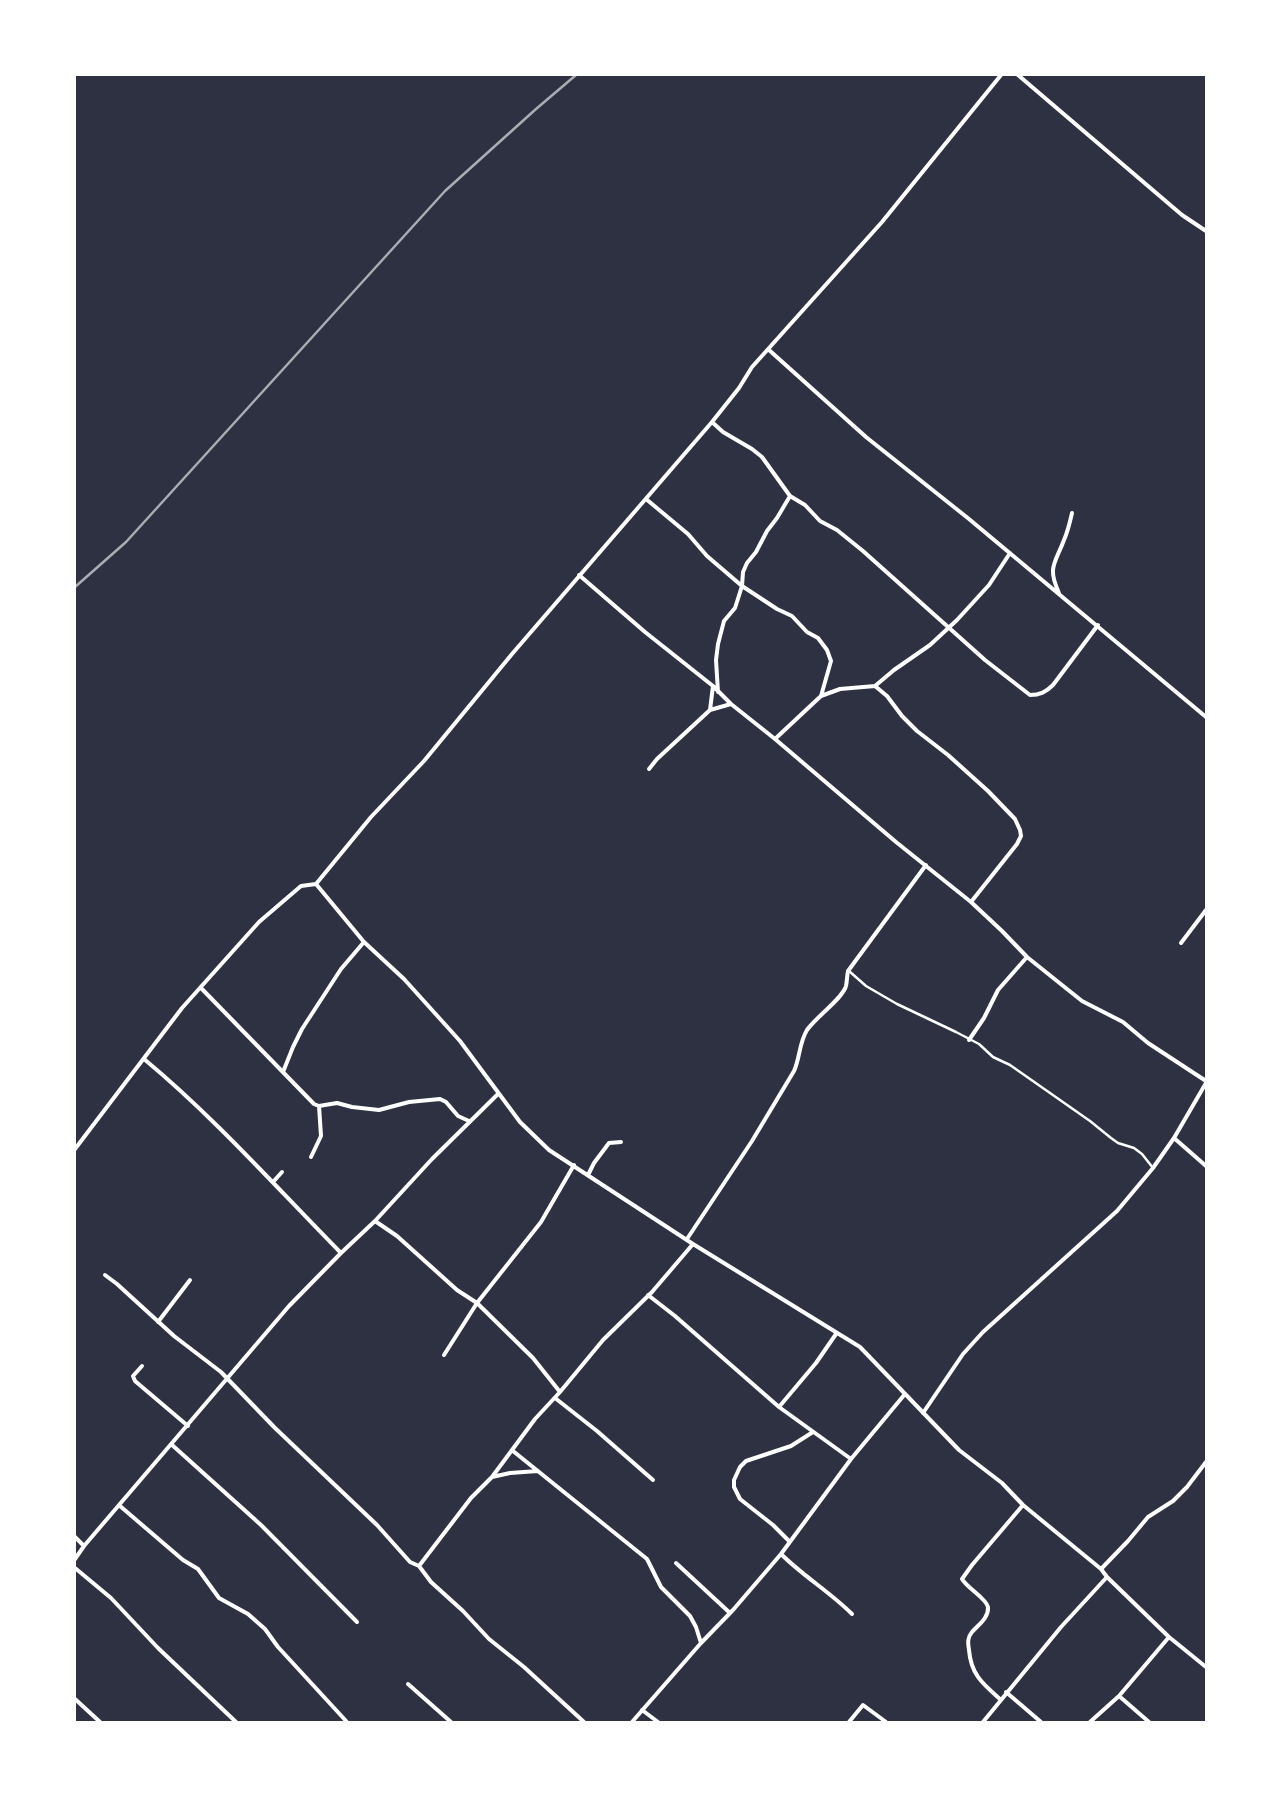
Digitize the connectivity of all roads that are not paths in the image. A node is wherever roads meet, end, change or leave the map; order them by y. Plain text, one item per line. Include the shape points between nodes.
1 (1001, 75) edge
2 (1018, 75) edge
3 (1206, 231) edge
4 (769, 350) junction
5 (712, 422) junction
6 (790, 496) junction
7 (646, 499) junction
8 (1072, 513) dead end
9 (1010, 553) junction
10 (579, 575) junction
11 (742, 586) junction
12 (1060, 595) junction
13 (1098, 626) junction
14 (948, 628) junction
15 (713, 686) junction
16 (875, 686) junction
17 (718, 693) junction
18 (821, 696) junction
19 (731, 704) junction
20 (710, 710) junction
21 (1206, 717) edge
22 (775, 738) junction
23 (649, 769) dead end
24 (926, 865) junction
25 (316, 884) junction
26 (971, 902) junction
27 (1206, 910) edge
28 (364, 942) junction
29 (1181, 943) dead end
30 (1027, 957) junction
31 (848, 970) junction
32 (201, 988) junction
33 (969, 1040) junction
34 (144, 1059) junction
35 (283, 1072) junction
36 (1206, 1082) edge
37 (498, 1094) junction
38 (319, 1106) junction
39 (469, 1121) junction
40 (1174, 1138) junction
41 (621, 1142) dead end
42 (75, 1148) edge
43 (312, 1157) dead end
44 (574, 1165) junction
45 (1206, 1166) edge
46 (1153, 1168) junction
47 (282, 1172) dead end
48 (588, 1175) junction
49 (273, 1182) junction
50 (375, 1221) junction
51 (687, 1239) junction
52 (693, 1244) junction
53 (341, 1253) junction
54 (105, 1275) dead end
55 (190, 1280) dead end
56 (648, 1295) junction
57 (477, 1303) junction
58 (158, 1322) junction
59 (836, 1334) junction
60 (444, 1355) dead end
61 (142, 1366) dead end
62 (227, 1379) junction
63 (560, 1392) junction
64 (906, 1394) junction
65 (555, 1398) junction
66 (779, 1407) junction
67 (922, 1413) junction
68 (188, 1426) junction
69 (813, 1432) junction
70 (171, 1444) junction
71 (513, 1450) junction
72 (850, 1459) junction
73 (1206, 1462) edge
74 (538, 1471) junction
75 (492, 1477) junction
76 (653, 1480) dead end
77 (1023, 1505) junction
78 (120, 1506) junction
79 (75, 1537) edge
80 (789, 1541) junction
81 (84, 1546) junction
82 (781, 1554) junction
83 (75, 1559) edge
84 (676, 1563) dead end
85 (419, 1566) junction
86 (75, 1568) edge
87 (1101, 1569) junction
88 (1107, 1577) junction
89 (730, 1613) junction
90 (852, 1614) dead end
91 (357, 1622) dead end
92 (1169, 1636) junction
93 (701, 1643) junction
94 (1206, 1667) edge
95 (408, 1684) dead end
96 (1006, 1692) junction
97 (1119, 1696) junction
98 (75, 1699) edge
99 (1001, 1700) junction
100 (642, 1710) junction
101 (100, 1722) edge
102 (236, 1722) edge
103 (347, 1722) edge
104 (451, 1722) edge
105 (584, 1722) edge
106 (632, 1722) edge
107 (658, 1722) edge
108 (849, 1722) edge
109 (886, 1722) edge
110 (983, 1722) edge
111 (1041, 1722) edge
112 (1090, 1722) edge
113 (1149, 1722) edge

1 - 4 street via 882,222
2 - 3 street via 1182,215
4 - 5 street via 752,367
4 - 9 street via 866,437
5 - 6 street via 762,457
5 - 7 street
6 - 11 street via 747,563
6 - 14 street via 863,551
7 - 10 street
7 - 11 street
8 - 12 street via 1053,569
9 - 12 street
9 - 14 street via 989,585
10 - 15 street
10 - 25 street via 424,761 358,832
11 - 17 street via 735,608 724,621 718,644
11 - 18 street via 792,616 827,650 831,661
12 - 13 street
13 - 14 street via 1046,692 1037,695 1021,689
13 - 21 street
14 - 16 street
15 - 17 street
15 - 20 street
16 - 18 street via 840,689
16 - 26 street via 917,731 948,755 1015,819 1021,836 1017,844
17 - 19 street
18 - 22 street
19 - 20 street
19 - 22 street
20 - 23 street
22 - 24 street
24 - 26 street
24 - 31 street
25 - 28 street
25 - 32 street via 301,886 259,922
26 - 30 street
27 - 29 street
28 - 35 street via 341,969 302,1029
28 - 37 street via 404,979 460,1042
30 - 33 street via 998,990
30 - 36 street via 1082,1001 1123,1022
31 - 33 street via 866,986 897,1004
31 - 51 street via 846,988 807,1030 794,1071
32 - 34 street
32 - 35 street
33 - 46 street via 1010,1065 1118,1143 1134,1148
34 - 42 street
34 - 49 street via 183,1092
35 - 38 street via 310,1102
36 - 40 street
37 - 39 street
37 - 44 street via 520,1122 549,1150
38 - 39 street via 337,1102 352,1108 379,1110 409,1102 440,1099 458,1116
38 - 43 street via 321,1136
39 - 50 street
40 - 45 street
40 - 46 street
41 - 48 street via 609,1143
44 - 48 street
44 - 57 street via 541,1222
46 - 67 street via 1117,1212 983,1332 963,1354
47 - 49 street
48 - 51 street
49 - 53 street
50 - 53 street
50 - 57 street
51 - 52 street
52 - 56 street
52 - 59 street
53 - 62 street via 289,1306
54 - 58 street
55 - 58 street
56 - 63 street via 603,1340
56 - 66 street
57 - 60 street
57 - 63 street via 528,1352
58 - 62 street
59 - 64 street via 860,1347
59 - 66 street
61 - 68 street via 133,1376 134,1381
62 - 68 street
62 - 85 street via 377,1525 410,1562
63 - 65 street
64 - 67 street
64 - 72 street
65 - 71 street
65 - 76 street
66 - 69 street
67 - 77 street
68 - 70 street
69 - 72 street
69 - 80 street via 791,1446 746,1461 734,1480 740,1499
70 - 78 street
70 - 91 street via 261,1525
71 - 74 street
71 - 75 street
72 - 80 street
73 - 87 street via 1187,1487 1148,1518
74 - 75 street
74 - 93 street via 647,1559 661,1587 690,1616
75 - 85 street via 471,1498
77 - 87 street
77 - 99 street via 962,1579 988,1607 981,1624 968,1638 971,1664 982,1683
78 - 81 street
78 - 103 street via 198,1569 219,1598 248,1614 265,1629
79 - 81 street
80 - 82 street
81 - 83 street
82 - 89 street
82 - 90 street
84 - 89 street
85 - 105 street via 489,1639
86 - 102 street via 111,1598
87 - 88 street
88 - 92 street
88 - 96 street
89 - 93 street
92 - 94 street
92 - 97 street
93 - 100 street
95 - 104 street
96 - 99 street
96 - 111 street
97 - 112 street
97 - 113 street
98 - 101 street
99 - 110 street
100 - 106 street
100 - 107 street
108 - 109 street via 863,1705

